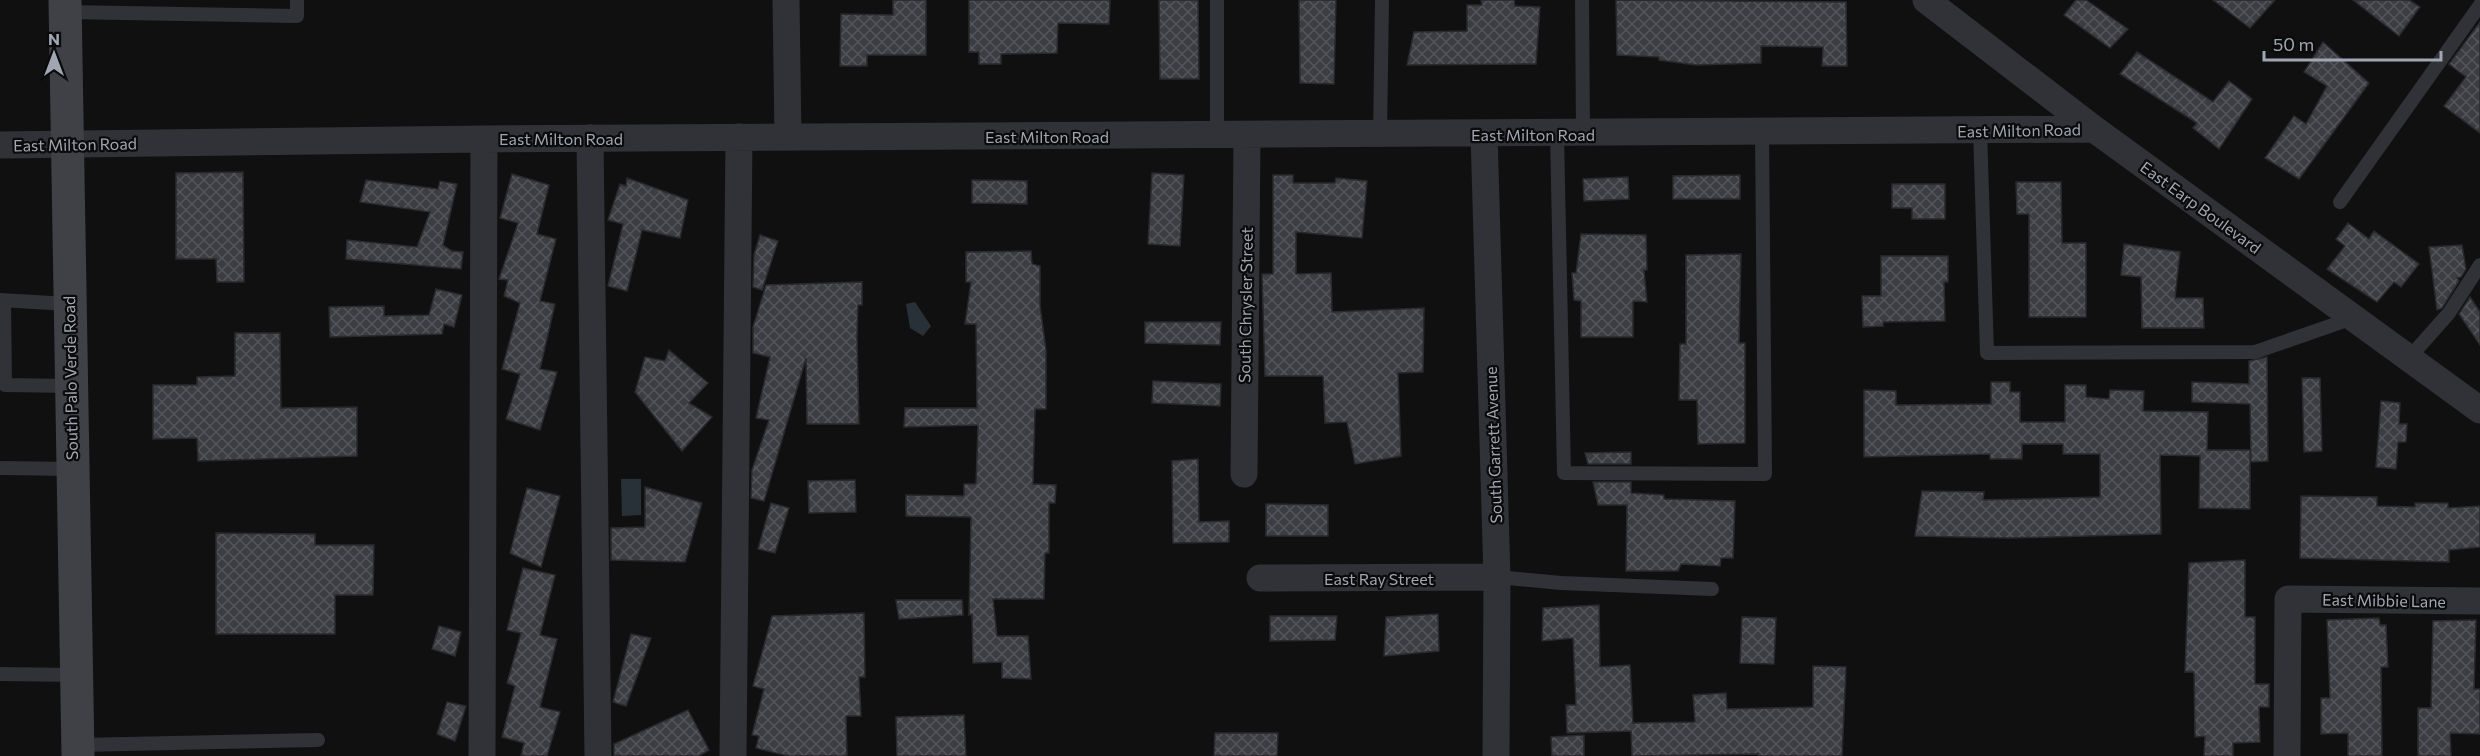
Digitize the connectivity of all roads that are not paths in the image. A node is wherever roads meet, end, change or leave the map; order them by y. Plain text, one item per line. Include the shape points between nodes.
1 (297, 0) edge
2 (786, 0) edge
3 (1217, 0) edge
4 (1382, 0) edge
5 (1582, 0) edge
6 (1926, 0) edge
7 (2480, 5) edge
8 (65, 6) edge
9 (2094, 129) junction
10 (1980, 130) junction
11 (1762, 132) junction
12 (1484, 134) junction
13 (1570, 134) junction
14 (1380, 135) junction
15 (1217, 136) junction
16 (1247, 136) junction
17 (739, 137) junction
18 (788, 137) junction
19 (590, 138) junction
20 (484, 139) junction
21 (66, 144) junction
22 (0, 145) edge
23 (2340, 202) dead end
24 (2480, 265) edge
25 (2, 301) edge
26 (69, 304) junction
27 (2354, 318) junction
28 (2409, 358) junction
29 (2, 385) edge
30 (71, 386) junction
31 (2480, 410) edge
32 (0, 468) edge
33 (72, 469) junction
34 (1244, 474) dead end
35 (1497, 577) junction
36 (1260, 578) dead end
37 (1712, 589) dead end
38 (2480, 601) edge
39 (0, 674) edge
40 (76, 675) junction
41 (318, 740) dead end
42 (78, 750) edge
43 (482, 756) edge
44 (598, 756) edge
45 (733, 756) edge
46 (1496, 756) edge
47 (2287, 756) edge

1 - 8 lane via 297,16
2 - 18 street
3 - 15 lane
4 - 14 lane
5 - 13 lane
6 - 9 street, East Earp Boulevard
7 - 23 lane
8 - 21 main road, South Palo Verde Road
9 - 10 street, East Milton Road
9 - 27 street, East Earp Boulevard
10 - 11 street, East Milton Road
10 - 27 lane via 1987,353 2255,352
11 - 13 street, East Milton Road
11 - 13 lane via 1766,474 1564,473
12 - 13 street, East Milton Road
12 - 14 street, East Milton Road
12 - 35 street, South Garrett Avenue
14 - 16 street, East Milton Road
15 - 16 street, East Milton Road
15 - 18 street, East Milton Road
16 - 34 street, South Chrysler Street
17 - 18 street, East Milton Road
17 - 19 street, East Milton Road
17 - 45 street
19 - 20 street, East Milton Road
19 - 44 street
20 - 21 street, East Milton Road
20 - 43 street
21 - 22 street, East Milton Road
21 - 26 main road, South Palo Verde Road
24 - 28 lane via 2449,313
25 - 26 lane
25 - 29 lane
26 - 30 main road, South Palo Verde Road
27 - 28 street, East Earp Boulevard
28 - 31 street, East Earp Boulevard
29 - 30 lane
30 - 33 main road, South Palo Verde Road
32 - 33 lane
33 - 40 main road, South Palo Verde Road
35 - 36 street, East Ray Street
35 - 37 lane
35 - 46 street, South Garrett Avenue
38 - 47 street, East Mibbie Lane via 2289,599
39 - 40 lane
40 - 42 main road, South Palo Verde Road
41 - 42 lane

